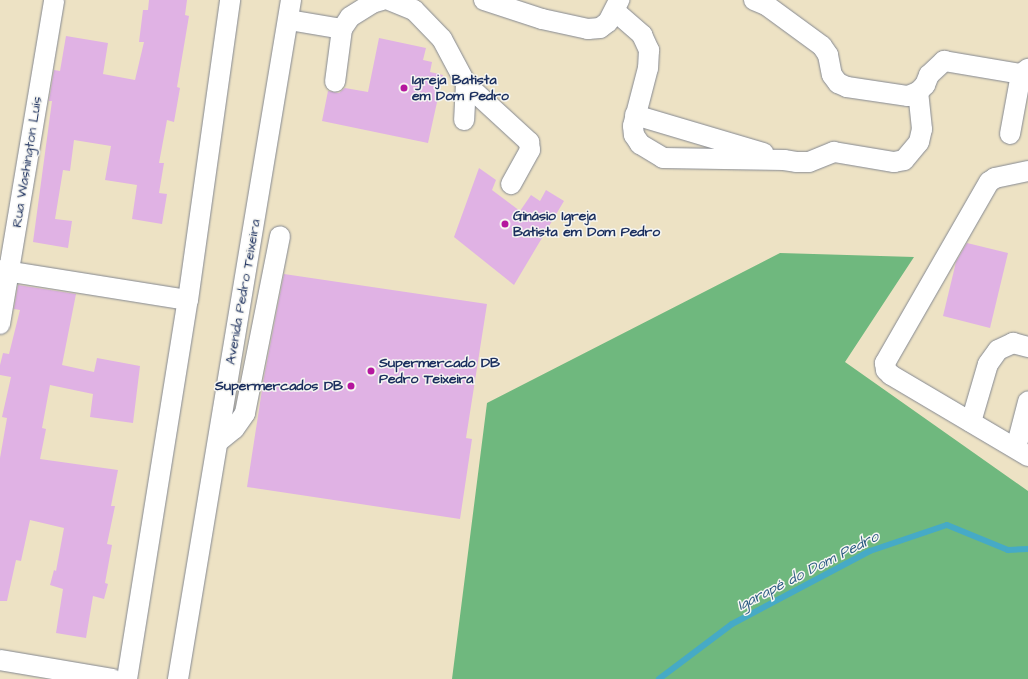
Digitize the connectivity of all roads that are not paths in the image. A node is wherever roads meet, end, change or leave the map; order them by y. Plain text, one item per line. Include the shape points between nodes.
1 (54, 0) edge
2 (230, 0) edge
3 (238, 0) edge
4 (291, 0) edge
5 (382, 0) edge
6 (389, 0) edge
7 (484, 0) edge
8 (754, 0) edge
9 (617, 6) edge
10 (289, 20) junction
11 (228, 24) junction
12 (342, 29) junction
13 (1025, 72) edge
14 (335, 82) dead end
15 (466, 84) junction
16 (918, 92) junction
17 (635, 115) junction
18 (464, 120) dead end
19 (1010, 134) dead end
20 (784, 160) junction
21 (1028, 171) edge
22 (511, 184) dead end
23 (280, 236) dead end
24 (4, 271) edge
25 (188, 300) junction
26 (0, 324) edge
27 (1028, 347) edge
28 (1028, 402) edge
29 (971, 422) junction
30 (218, 441) junction
31 (1022, 452) edge
32 (0, 660) edge
33 (112, 679) edge
34 (127, 679) edge
35 (178, 679) edge

1 - 24 street, Rua Washington Luís
2 - 11 street
3 - 11 street
4 - 10 street, Avenida Pedro Teixeira
5 - 12 street via 350,16
6 - 15 street via 414,10 442,39
7 - 9 street via 542,20 588,29 600,28
8 - 16 street via 766,5 822,46 828,55 832,75 838,83 897,96 908,96
9 - 17 street via 642,35 649,50 648,68
10 - 12 street
10 - 30 street, Avenida Pedro Teixeira
11 - 25 street
12 - 14 street
13 - 16 street via 944,61 929,75 925,85
13 - 19 street
15 - 18 street
15 - 22 street via 529,142 530,150
16 - 20 street via 922,129 919,142 904,160 894,162 834,152 809,162
17 - 20 street
17 - 20 street via 633,126 637,139 650,152 663,158
21 - 29 street via 995,178 989,182 885,363 886,370 891,375
23 - 30 street via 245,412 234,429
24 - 25 street
24 - 26 street, Rua Washington Luís
25 - 34 street
27 - 29 street via 1013,343 998,350 988,364
28 - 31 street
29 - 31 street
30 - 35 street, Avenida Pedro Teixeira
32 - 33 street

